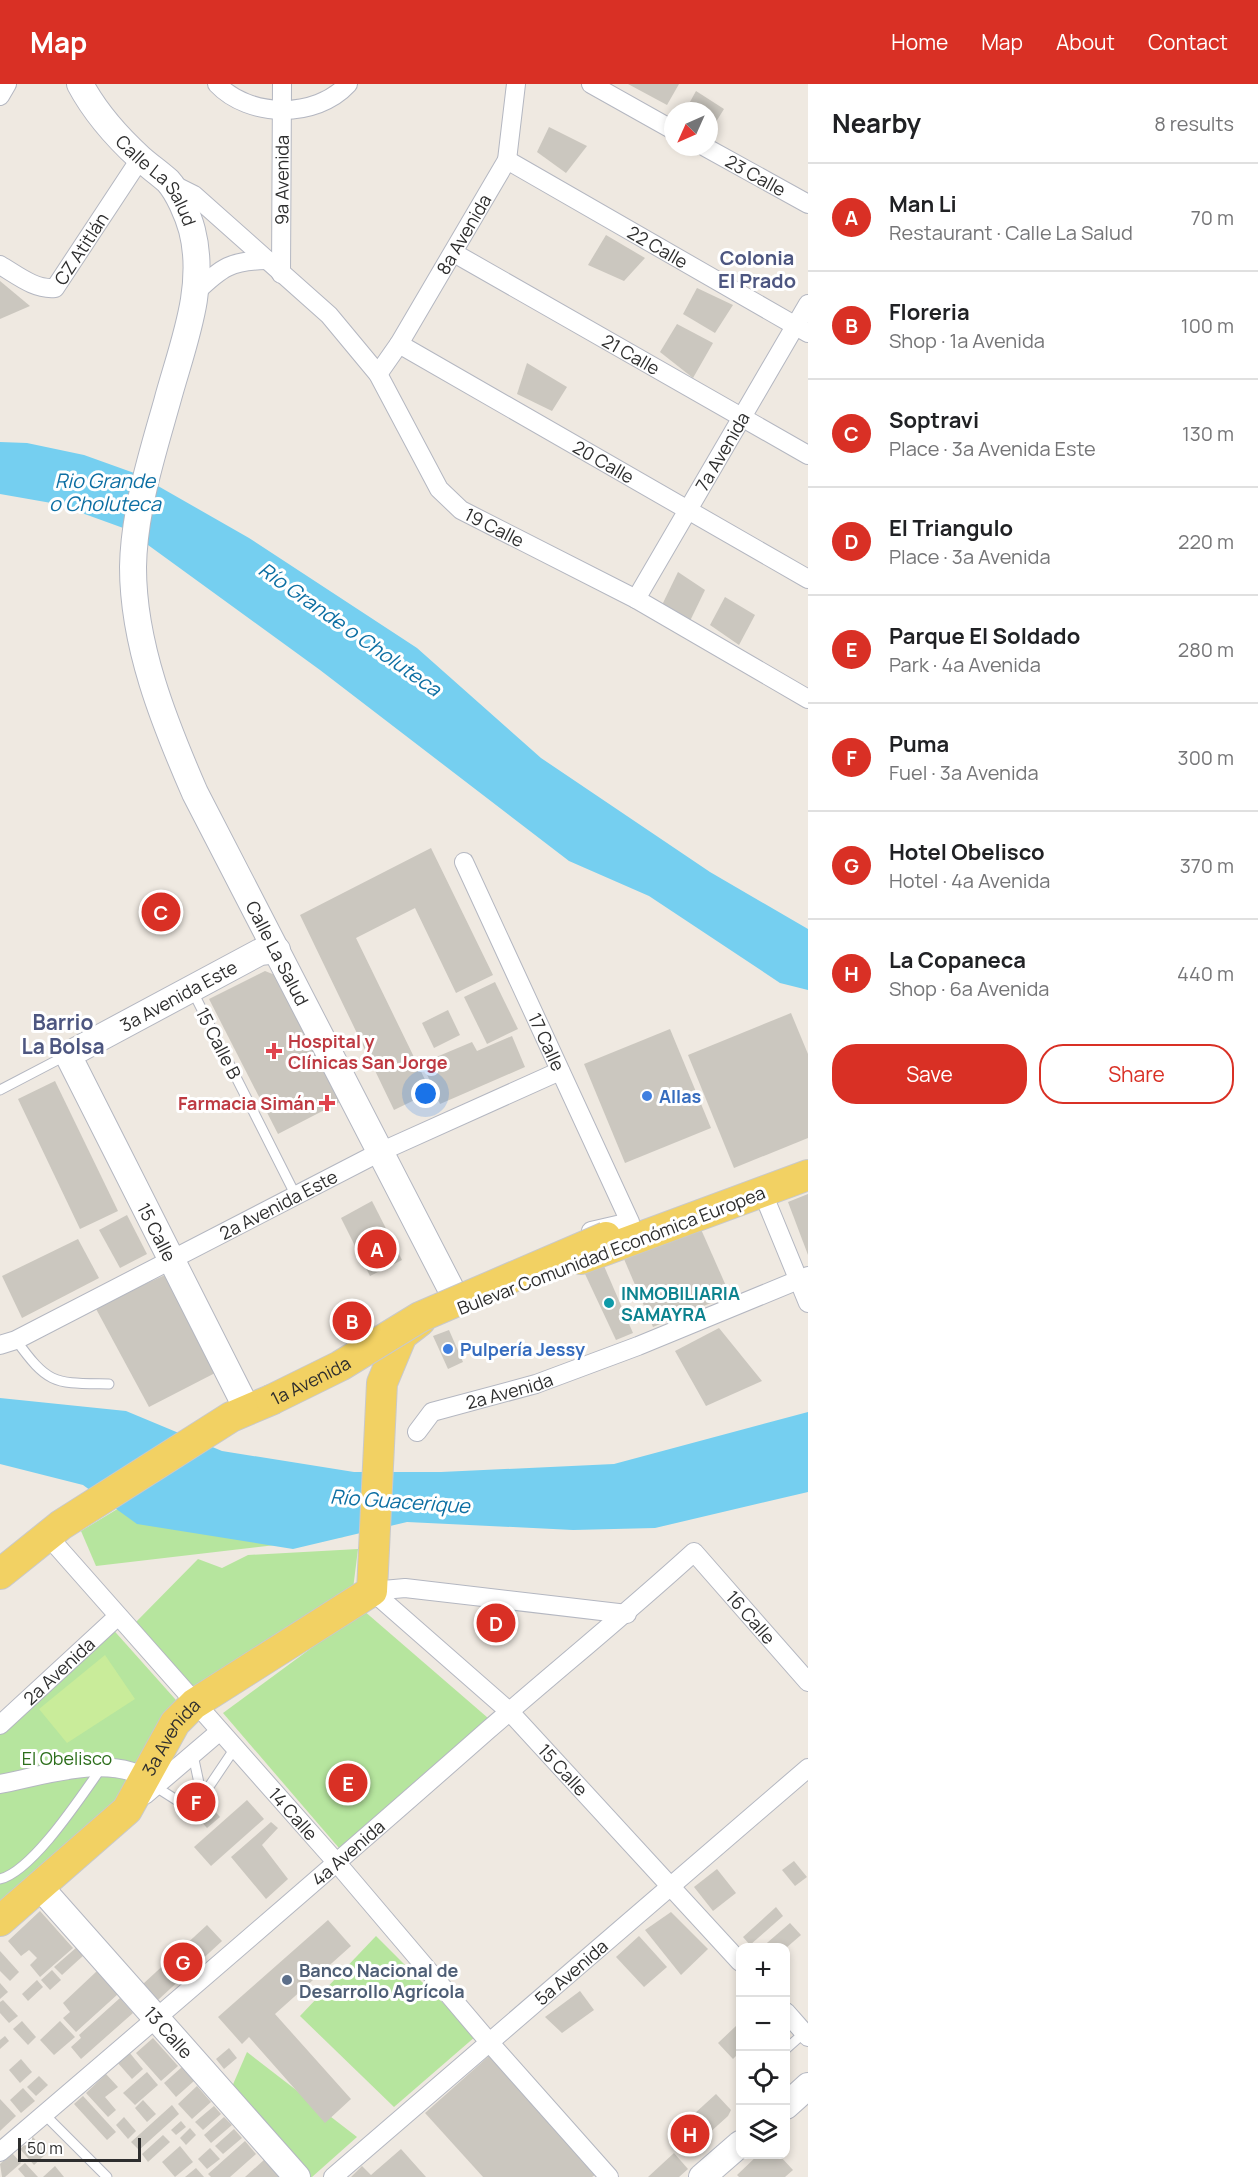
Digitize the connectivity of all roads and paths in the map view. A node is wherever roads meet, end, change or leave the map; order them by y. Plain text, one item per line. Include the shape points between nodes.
1 (7, 84) edge
2 (80, 84) edge
3 (217, 84) edge
4 (282, 84) edge
5 (348, 84) edge
6 (516, 84) edge
7 (591, 84) edge
8 (0, 96) edge
9 (283, 111) junction
10 (664, 125) edge
11 (718, 154) edge
12 (140, 159) junction
13 (507, 160) junction
14 (170, 182) junction
15 (808, 204) edge
16 (454, 253) junction
17 (266, 260) junction
18 (0, 265) edge
19 (281, 274) junction
20 (195, 299) junction
21 (808, 304) edge
22 (802, 329) edge
23 (399, 344) junction
24 (378, 374) junction
25 (742, 417) junction
26 (808, 455) edge
27 (688, 510) junction
28 (808, 579) edge
29 (636, 599) junction
30 (808, 699) edge
31 (464, 862) dead end
32 (269, 946) junction
33 (191, 988) junction
34 (68, 1055) junction
35 (560, 1071) junction
36 (0, 1077) edge
37 (3, 1088) edge
38 (380, 1152) junction
39 (808, 1158) edge
40 (808, 1175) edge
41 (762, 1191) junction
42 (296, 1196) junction
43 (618, 1230) junction
44 (171, 1259) junction
45 (803, 1278) edge
46 (452, 1290) junction
47 (808, 1303) edge
48 (8, 1342) edge
49 (391, 1357) junction
50 (109, 1384) dead end
51 (249, 1409) junction
52 (417, 1432) dead end
53 (54, 1530) junction
54 (694, 1552) joint
55 (0, 1574) edge
56 (373, 1578) junction
57 (627, 1614) junction
58 (117, 1617) junction
59 (808, 1682) edge
60 (194, 1704) junction
61 (510, 1712) junction
62 (0, 1725) edge
63 (220, 1731) junction
64 (235, 1748) junction
65 (194, 1755) junction
66 (102, 1767) junction
67 (808, 1768) edge
68 (150, 1782) junction
69 (0, 1784) edge
70 (189, 1808) dead end
71 (337, 1863) junction
72 (0, 1878) edge
73 (671, 1886) junction
74 (40, 1887) junction
75 (0, 1921) edge
76 (736, 1957) edge
77 (790, 2017) edge
78 (157, 2018) junction
79 (806, 2035) edge
80 (489, 2042) junction
81 (790, 2046) edge
82 (44, 2114) junction
83 (736, 2148) edge
84 (0, 2152) edge
85 (106, 2177) edge
86 (297, 2177) edge
87 (333, 2177) edge
88 (609, 2177) edge
89 (702, 2177) edge

1 - 8 street
2 - 12 main road, Calle La Salud via 99,114
3 - 9 street via 252,105
4 - 9 street, 9a Avenida
5 - 9 street via 315,105
6 - 13 street, 8a Avenida
7 - 10 street
9 - 19 street, 9a Avenida
11 - 15 street, 23 Calle
12 - 14 main road, Calle La Salud
12 - 18 street, CZ Atitlán via 55,288 36,286
13 - 16 street, 8a Avenida
13 - 22 street, 22 Calle
14 - 17 street, 19 Calle via 194,195
14 - 20 main road, Calle La Salud via 192,228 197,258
16 - 23 street, 8a Avenida
16 - 25 street, 21 Calle
17 - 19 street, 19 Calle
17 - 20 street via 241,260 224,268
19 - 24 street, 19 Calle via 328,315
20 - 32 main road, Calle La Salud via 137,527 135,600 143,646 173,742
21 - 22 street, 7a Avenida
22 - 25 street, 7a Avenida
23 - 24 street, 8a Avenida
23 - 27 street, 20 Calle
24 - 29 street, 19 Calle via 439,489 461,510
25 - 26 street, 21 Calle
25 - 27 street, 7a Avenida
27 - 28 street, 20 Calle
27 - 29 street, 7a Avenida
29 - 30 street, 19 Calle
31 - 35 street, 17 Calle
32 - 33 main road, 3a Avenida Este
32 - 38 main road, Calle La Salud
33 - 34 main road, 3a Avenida Este
33 - 42 lane, 15 Calle B
34 - 37 lane, 3a Avenida Este
34 - 44 main road, 15 Calle
35 - 38 street, 2a Avenida Este
35 - 43 street, 17 Calle
36 - 37 lane
38 - 42 street, 2a Avenida Este
38 - 46 main road, Calle La Salud
39 - 43 main road, Bulevar Comunidad Económica Europea
40 - 41 main road, Bulevar Comunidad Económica Europea
41 - 45 street
41 - 49 main road, Bulevar Comunidad Económica Europea via 477,1301 408,1339
42 - 44 street, 2a Avenida Este
43 - 46 street, Bulevar Comunidad Económica Europea via 600,1227
43 - 51 main road, 1a Avenida, bridge via 420,1317 340,1366
44 - 48 street, 2a Avenida Este
44 - 51 main road, 15 Calle
45 - 47 street
45 - 52 street, 2a Avenida via 536,1384 432,1412
46 - 49 main road via 446,1307 410,1327
46 - 51 street, 1a Avenida via 266,1389
48 - 50 lane via 37,1369 62,1383
49 - 56 main road via 380,1398
51 - 53 main road, 1a Avenida
53 - 55 main road, 1a Avenida
53 - 58 street, 14 Calle
54 - 57 street, 4a Avenida
54 - 59 street, 16 Calle
56 - 57 street, 3a Avenida via 405,1588
56 - 60 main road, 3a Avenida
56 - 61 street, 15 Calle
57 - 61 street, 4a Avenida
58 - 60 street, 14 Calle
58 - 62 street, 2a Avenida
60 - 63 street, 14 Calle
60 - 68 main road, 3a Avenida via 175,1723
61 - 71 street, 4a Avenida
61 - 73 street, 15 Calle
63 - 64 street, 14 Calle
63 - 65 street
64 - 65 lane via 202,1797
64 - 71 street, 14 Calle
65 - 68 street
66 - 68 street
66 - 69 street
66 - 72 lane via 59,1827 22,1865
67 - 73 street, 5a Avenida
68 - 70 lane
68 - 74 main road, 3a Avenida via 127,1810
71 - 78 street, 4a Avenida
71 - 80 street, 14 Calle
73 - 76 street, 15 Calle
73 - 80 street, 5a Avenida
74 - 75 main road, 3a Avenida
74 - 78 main road, 13 Calle
77 - 79 street
78 - 82 street, 4a Avenida
78 - 86 main road, 13 Calle
79 - 81 lane
80 - 87 street, 5a Avenida
80 - 88 street, 14 Calle
82 - 84 street, 4a Avenida
82 - 85 lane
83 - 89 main road

